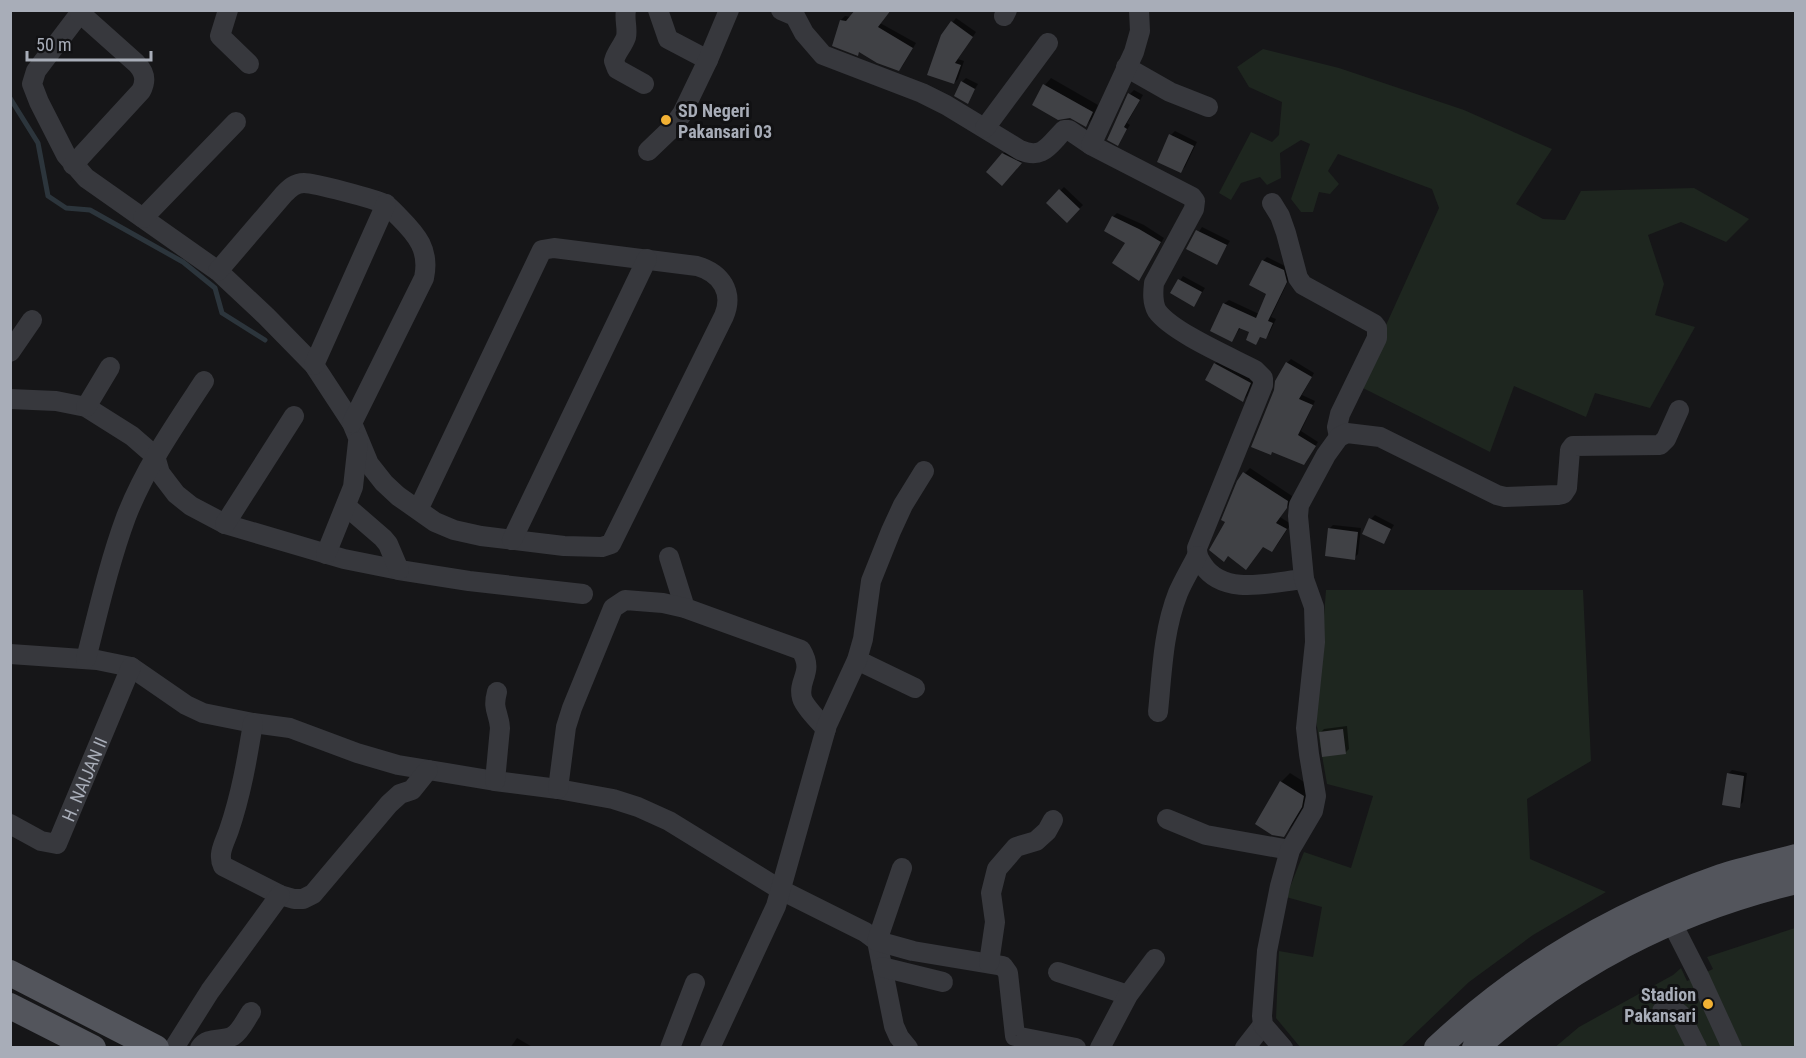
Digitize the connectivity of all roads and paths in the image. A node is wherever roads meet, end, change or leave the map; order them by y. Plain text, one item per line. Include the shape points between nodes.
1 (228, 10) edge
2 (626, 10) edge
3 (658, 10) edge
4 (729, 10) edge
5 (1140, 10) edge
6 (79, 12) edge
7 (792, 12) edge
8 (1048, 43) dead end
9 (708, 60) junction
10 (249, 64) dead end
11 (1126, 68) junction
12 (644, 84) dead end
13 (1208, 107) dead end
14 (236, 122) dead end
15 (985, 128) junction
16 (1091, 145) junction
17 (648, 151) dead end
18 (74, 165) junction
19 (1272, 203) dead end
20 (386, 204) junction
21 (143, 218) junction
22 (647, 259) junction
23 (218, 271) junction
24 (32, 320) dead end
25 (10, 352) edge
26 (314, 365) junction
27 (110, 367) dead end
28 (204, 381) dead end
29 (10, 399) edge
30 (86, 407) junction
31 (1678, 410) dead end
32 (294, 416) dead end
33 (355, 429) junction
34 (1339, 437) junction
35 (155, 456) junction
36 (924, 471) dead end
37 (346, 506) junction
38 (418, 510) junction
39 (225, 524) junction
40 (512, 540) junction
41 (326, 554) junction
42 (1197, 556) junction
43 (669, 557) dead end
44 (399, 570) junction
45 (1305, 583) junction
46 (583, 594) dead end
47 (685, 608) junction
48 (10, 654) edge
49 (86, 659) junction
50 (857, 660) junction
51 (131, 667) junction
52 (915, 688) dead end
53 (497, 692) dead end
54 (1158, 712) dead end
55 (253, 723) junction
56 (826, 729) junction
57 (428, 770) junction
58 (495, 781) junction
59 (558, 789) junction
60 (1167, 819) dead end
61 (1053, 820) dead end
62 (10, 824) edge
63 (1290, 850) junction
64 (1796, 857) edge
65 (902, 868) dead end
66 (1796, 882) edge
67 (781, 890) junction
68 (280, 895) junction
69 (1671, 921) junction
70 (877, 941) junction
71 (1155, 959) dead end
72 (989, 963) junction
73 (882, 967) junction
74 (1058, 972) dead end
75 (10, 973) edge
76 (943, 982) dead end
77 (695, 983) dead end
78 (1128, 995) junction
79 (10, 1006) edge
80 (1662, 1011) dead end
81 (251, 1012) dead end
82 (1263, 1025) junction
83 (1012, 1042) edge
84 (93, 1047) edge
85 (156, 1047) edge
86 (174, 1047) edge
87 (200, 1047) edge
88 (670, 1047) edge
89 (710, 1047) edge
90 (908, 1047) edge
91 (1076, 1047) edge
92 (1100, 1047) edge
93 (1245, 1047) edge
94 (1284, 1047) edge
95 (1437, 1047) edge
96 (1475, 1047) edge
97 (1697, 1047) edge
98 (1732, 1047) edge

1 - 10 street via 220,36
2 - 12 street via 625,41 614,61 617,69
3 - 9 street via 668,39
4 - 9 street
5 - 11 street via 1140,31
6 - 18 street via 36,71 32,84
6 - 18 street via 136,63 145,78 141,91
7 - 15 street via 823,55 922,93
8 - 15 street
9 - 17 street via 682,114
11 - 13 street
11 - 16 street
14 - 21 street
15 - 16 street via 1032,154 1048,148 1064,130
16 - 42 street via 1195,201 1154,283 1156,309 1175,327 1263,378
18 - 21 street
19 - 34 street via 1303,285 1377,328 1377,338 1340,414
20 - 23 street via 321,186 297,184
20 - 26 street
20 - 33 street via 416,234 427,266
21 - 23 street
22 - 38 street via 554,248 542,250
22 - 40 street
22 - 40 street via 712,272 726,291 724,316 611,544 575,546
23 - 26 street
24 - 25 street
26 - 33 street
27 - 30 street
28 - 35 street
29 - 30 street
30 - 35 street
31 - 34 street via 1660,445 1573,446 1567,488 1558,495 1497,495 1380,437 1355,433
32 - 39 street
33 - 37 street via 357,463
33 - 38 street via 369,464 384,483
34 - 45 street via 1299,505
35 - 39 street via 160,473 176,494
35 - 49 street via 126,516
36 - 50 street via 903,505 871,581
37 - 41 street
37 - 44 street via 388,544
38 - 40 street via 454,530
39 - 41 street
41 - 44 street
42 - 45 street via 1210,574 1226,583
42 - 54 street via 1170,621
43 - 47 street
44 - 46 street
45 - 63 street via 1314,607 1315,642 1306,728 1316,796
47 - 56 street via 801,650 808,662 803,701
47 - 59 street via 625,600 613,608 569,717
48 - 49 street
49 - 51 street
50 - 52 street
50 - 56 street
51 - 55 street via 203,713
51 - 62 street, H. NAIJAN II via 57,844 41,841
53 - 58 street via 494,704 500,728
55 - 57 street via 290,728 357,753
55 - 68 street via 238,806 220,860 223,866
56 - 67 street
57 - 58 street
57 - 68 street via 412,790 389,804 314,894 303,899
58 - 59 street
59 - 67 street via 638,807
60 - 63 street via 1206,835
61 - 72 street via 1036,841 1016,847 997,869 991,893 995,922
63 - 82 street via 1267,951
64 - 95 main road via 1712,881 1586,936 1525,975
65 - 70 street
66 - 69 main road via 1748,893
67 - 70 street
67 - 89 street
68 - 86 street
69 - 96 main road via 1555,984
69 - 98 street
70 - 72 street
70 - 73 street
71 - 78 street
72 - 83 street via 1003,966 1008,973
73 - 76 street
73 - 90 street via 894,1026
74 - 78 street
75 - 85 main road
77 - 88 street
78 - 92 street
79 - 84 main road
80 - 97 street via 1680,1014
81 - 87 street via 231,1037 209,1040
82 - 93 street
82 - 94 street
83 - 91 street

